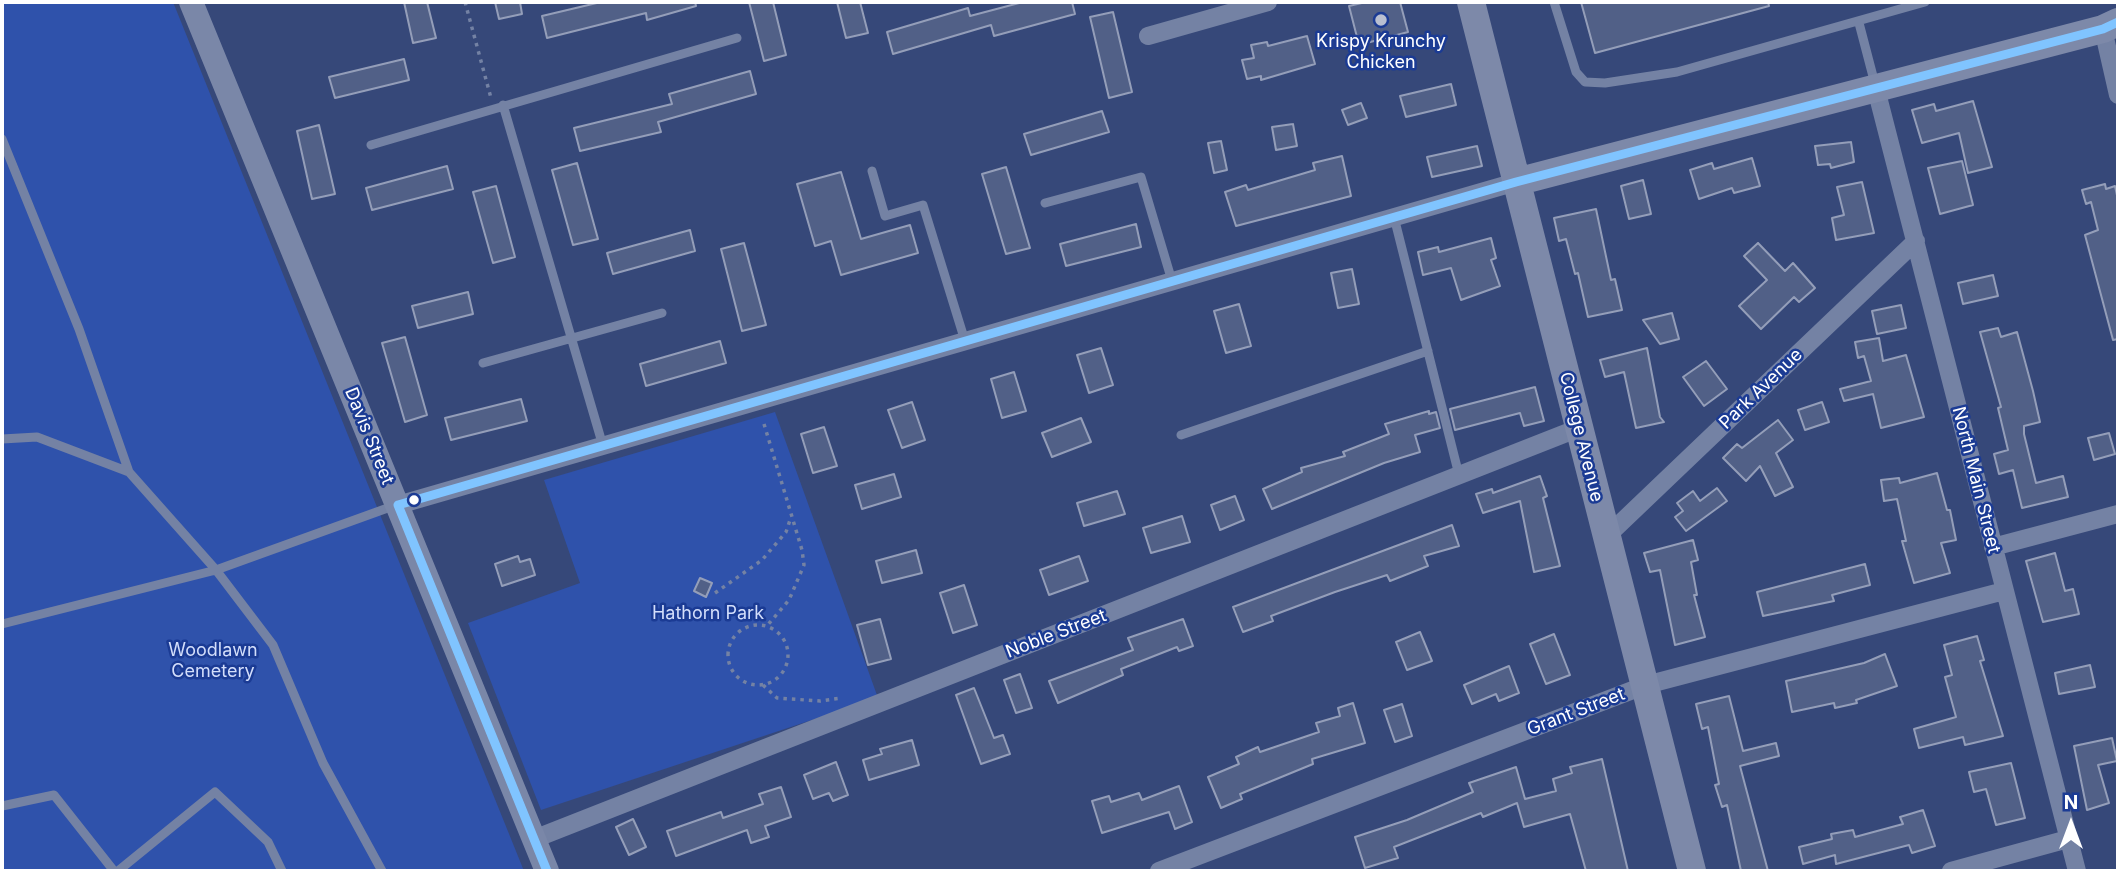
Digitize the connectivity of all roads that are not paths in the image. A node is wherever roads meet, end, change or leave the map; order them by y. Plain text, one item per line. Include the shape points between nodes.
1 (191, 2) edge
2 (1268, 2) edge
3 (1471, 2) edge
4 (1555, 2) edge
5 (1925, 2) edge
6 (1858, 23) junction
7 (2110, 26) edge
8 (1148, 36) dead end
9 (737, 38) dead end
10 (1876, 89) junction
11 (2118, 94) edge
12 (499, 106) junction
13 (2, 139) edge
14 (371, 145) dead end
15 (872, 172) dead end
16 (1516, 182) junction
17 (1045, 203) dead end
18 (1394, 217) junction
19 (1916, 241) junction
20 (1172, 281) junction
21 (662, 313) dead end
22 (571, 339) junction
23 (965, 341) junction
24 (1428, 351) junction
25 (483, 363) dead end
26 (1579, 428) junction
27 (1181, 435) dead end
28 (2, 439) edge
29 (603, 446) junction
30 (129, 472) junction
31 (1459, 475) junction
32 (398, 505) junction
33 (2118, 514) edge
34 (1607, 536) junction
35 (1993, 547) junction
36 (216, 570) junction
37 (2004, 591) junction
38 (2, 624) edge
39 (1646, 685) junction
40 (2, 806) edge
41 (534, 839) junction
42 (2068, 839) junction
43 (116, 871) edge
44 (282, 871) edge
45 (382, 871) edge
46 (547, 871) edge
47 (1160, 871) edge
48 (1692, 871) edge
49 (1951, 871) edge
50 (2077, 871) edge

1 - 32 street, Davis Street
2 - 8 street
3 - 16 main road, College Avenue
4 - 6 lane via 1576,72 1585,82 1631,81 1676,72
5 - 6 lane
6 - 10 lane
7 - 10 main road
7 - 11 street
9 - 12 lane
10 - 16 main road
10 - 19 street, North Main Street
12 - 14 lane
12 - 22 lane
13 - 30 lane via 79,329
15 - 23 lane via 885,216 923,205
16 - 18 street
16 - 26 main road, College Avenue
17 - 20 lane via 1141,177
18 - 20 street
18 - 24 lane
19 - 34 street, Park Avenue
19 - 35 street, North Main Street
20 - 23 street
21 - 22 lane
22 - 25 lane
22 - 29 lane
23 - 29 street
24 - 27 lane
24 - 31 lane
26 - 31 street, Noble Street
26 - 34 main road, College Avenue
28 - 30 lane via 37,437
29 - 32 street
30 - 36 lane
31 - 41 street, Noble Street
32 - 36 lane
32 - 41 street, Davis Street
33 - 35 street
34 - 39 main road, College Avenue
35 - 37 street, North Main Street
36 - 38 lane
36 - 45 lane via 273,645 323,763
37 - 39 street, Grant Street
37 - 42 street, North Main Street
39 - 47 street, Grant Street
39 - 48 main road, College Avenue
40 - 43 lane via 54,795
41 - 46 street, Davis Street
42 - 49 street
42 - 50 street, North Main Street
43 - 44 lane via 215,792 268,842

